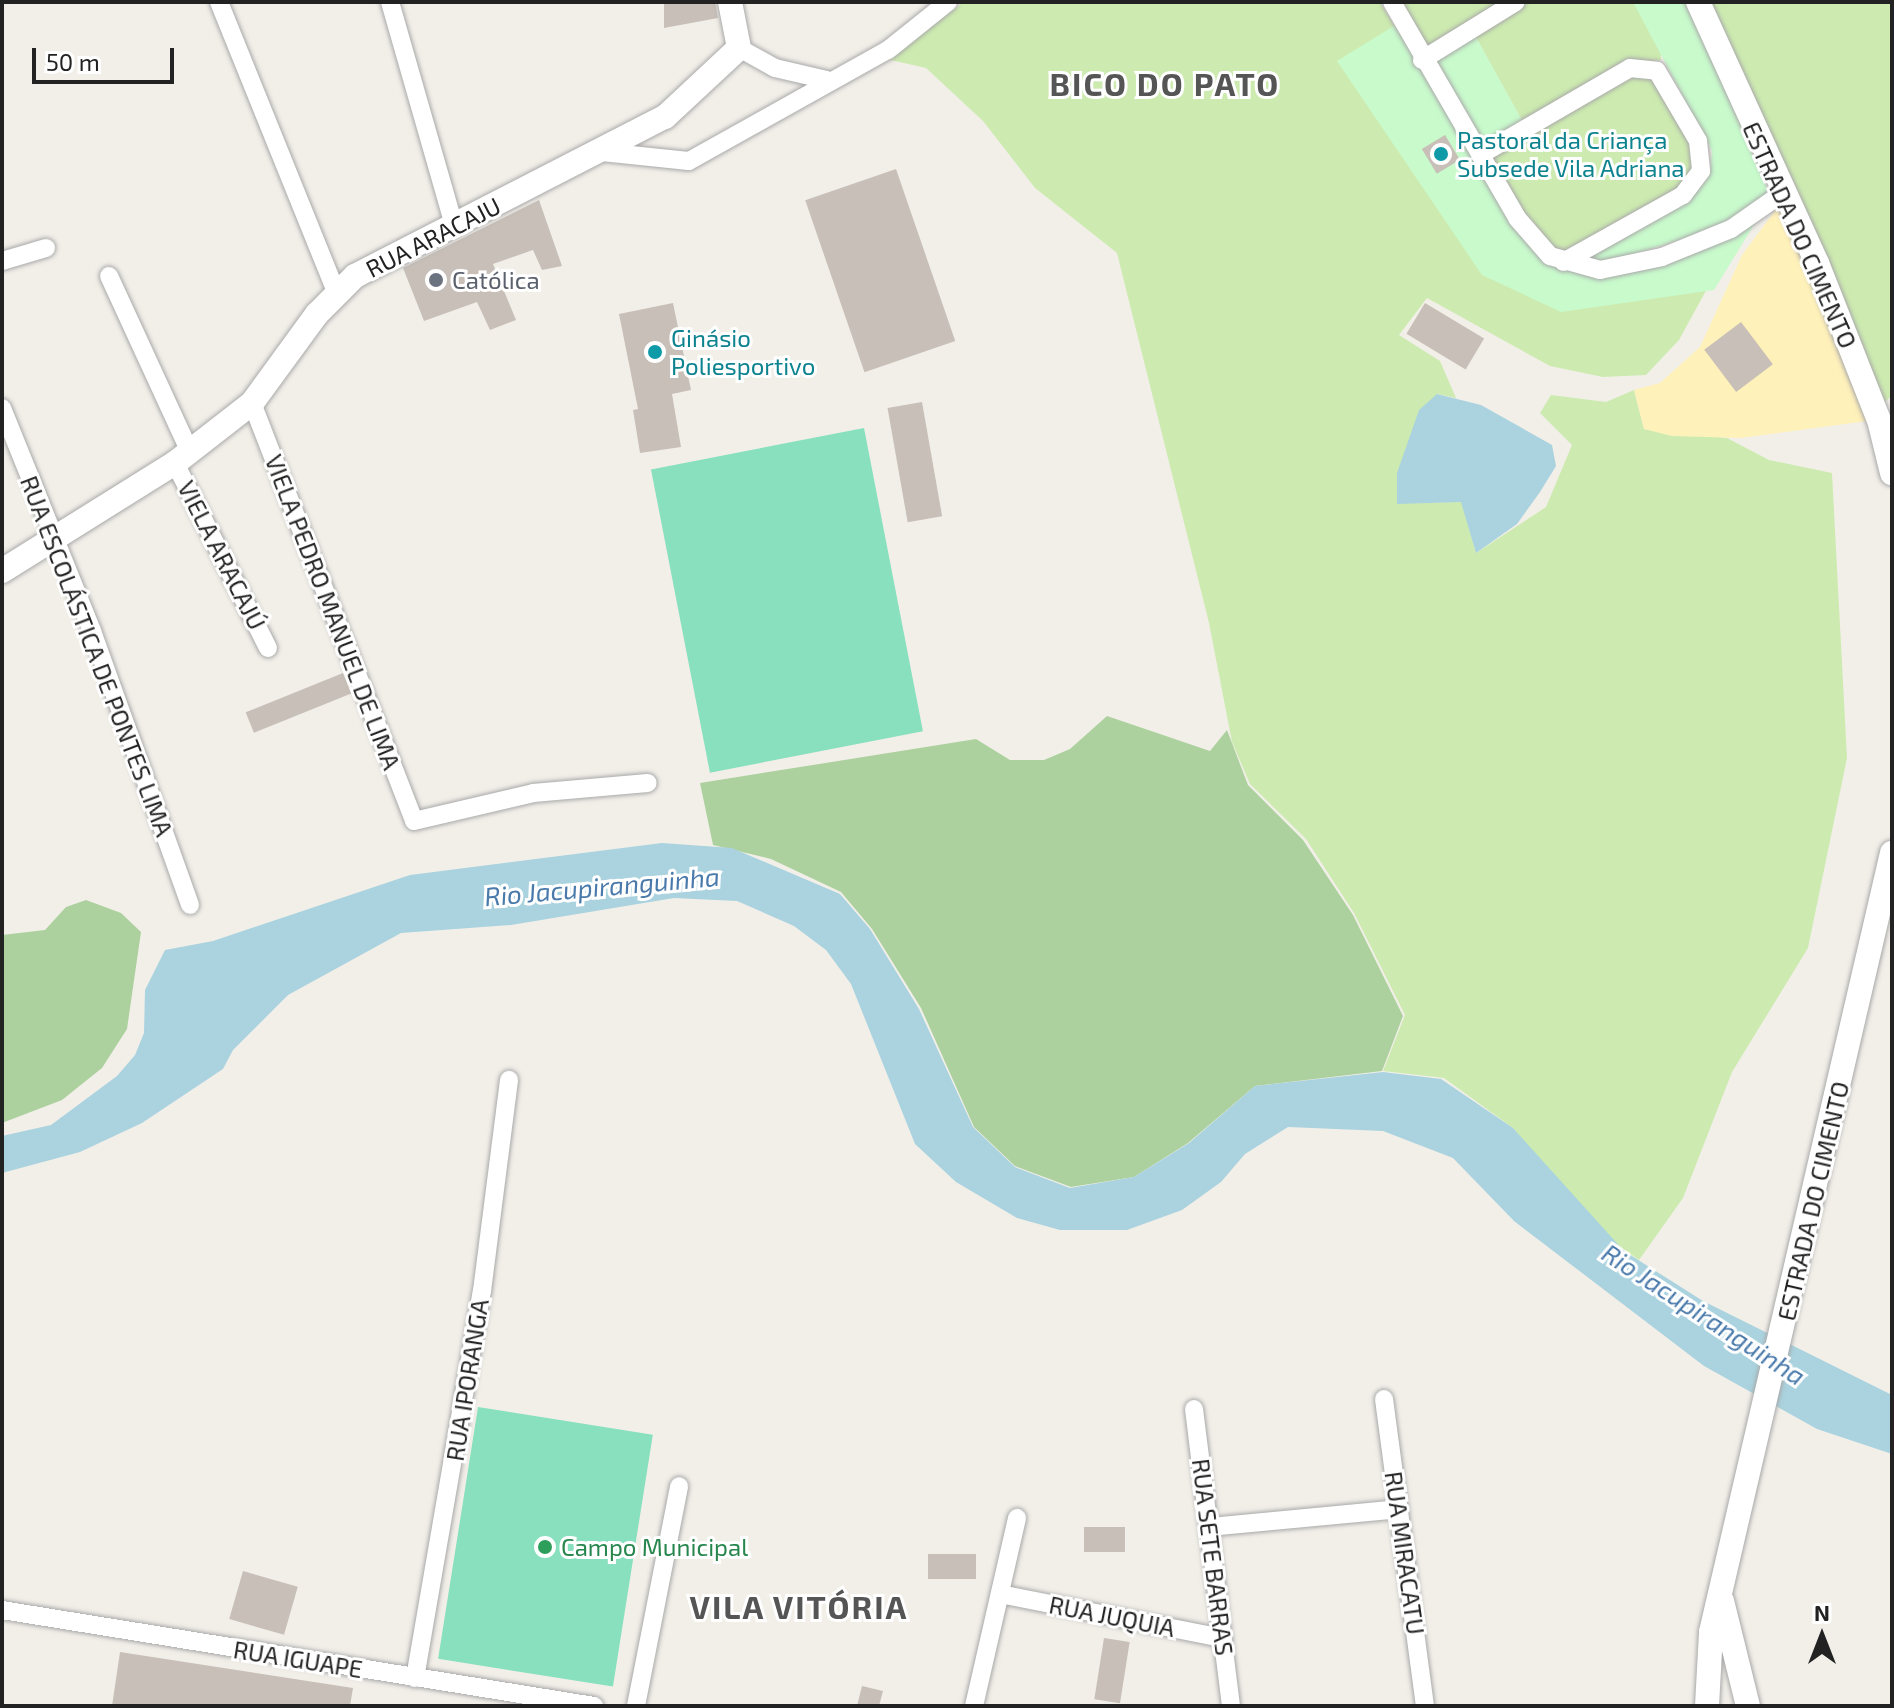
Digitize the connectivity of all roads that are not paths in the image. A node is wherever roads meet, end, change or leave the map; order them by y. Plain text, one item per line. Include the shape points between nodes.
1 (219, 2) edge
2 (390, 2) edge
3 (730, 2) edge
4 (948, 2) edge
5 (1392, 2) edge
6 (1516, 2) edge
7 (1698, 2) edge
8 (739, 48) junction
9 (1422, 60) junction
10 (827, 80) junction
11 (602, 152) junction
12 (1480, 155) junction
13 (1781, 194) junction
14 (454, 225) junction
15 (46, 248) dead end
16 (2, 261) edge
17 (1563, 262) junction
18 (109, 276) dead end
19 (336, 292) junction
20 (252, 403) junction
21 (2, 408) edge
22 (183, 458) junction
23 (1892, 473) edge
24 (56, 539) junction
25 (2, 571) edge
26 (268, 648) dead end
27 (648, 783) dead end
28 (1892, 853) edge
29 (190, 905) dead end
30 (509, 1080) dead end
31 (1384, 1399) dead end
32 (1194, 1409) dead end
33 (679, 1486) dead end
34 (1399, 1509) junction
35 (1017, 1518) dead end
36 (1209, 1527) junction
37 (1000, 1594) junction
38 (1721, 1595) junction
39 (2, 1610) edge
40 (1223, 1638) junction
41 (415, 1678) junction
42 (594, 1706) edge
43 (636, 1706) edge
44 (974, 1706) edge
45 (1231, 1706) edge
46 (1425, 1706) edge
47 (1707, 1706) edge
48 (1748, 1706) edge

1 - 19 street
2 - 14 street
3 - 8 street
4 - 10 street via 888,50
5 - 9 street
6 - 9 street
7 - 13 street, ESTRADA DO CIMENTO
8 - 10 street via 775,68
8 - 11 street, RUA ARACAJU via 665,117
9 - 12 street
10 - 11 street via 689,161
11 - 14 street, RUA ARACAJU
12 - 17 street via 1528,234
12 - 17 street via 1642,66 1657,71 1698,141 1701,171 1683,195
13 - 17 street via 1731,229 1662,257 1600,270
13 - 23 street, ESTRADA DO CIMENTO via 1817,263 1879,420
14 - 19 street, RUA ARACAJU via 397,251
15 - 16 street
18 - 22 street, VIELA ARACAJÚ
19 - 20 street, RUA ARACAJU
20 - 22 street, RUA ARACAJU
20 - 27 street, VIELA PEDRO MANUEL DE LIMA via 414,821 496,799
21 - 24 street, RUA ESCOLÁSTICA DE PONTES LIMA
22 - 24 street, RUA ARACAJU
22 - 26 street, VIELA ARACAJÚ
24 - 25 street, RUA ARACAJU
24 - 29 street, RUA ESCOLÁSTICA DE PONTES LIMA
28 - 38 street, ESTRADA DO CIMENTO
30 - 41 street, RUA IPORANGA via 482,1291
31 - 34 street, RUA MIRACATU
32 - 36 street, RUA SETE BARRAS
33 - 43 street
34 - 36 street
34 - 46 street, RUA MIRACATU
35 - 37 street
36 - 40 street, RUA SETE BARRAS
37 - 40 street, RUA JUQUIA
37 - 44 street
38 - 47 street, ESTRADA DO CIMENTO via 1711,1632
38 - 48 street, ESTRADA DO CIMENTO
39 - 41 street, RUA IGUAPE
40 - 45 street, RUA SETE BARRAS
41 - 42 street, RUA IGUAPE

